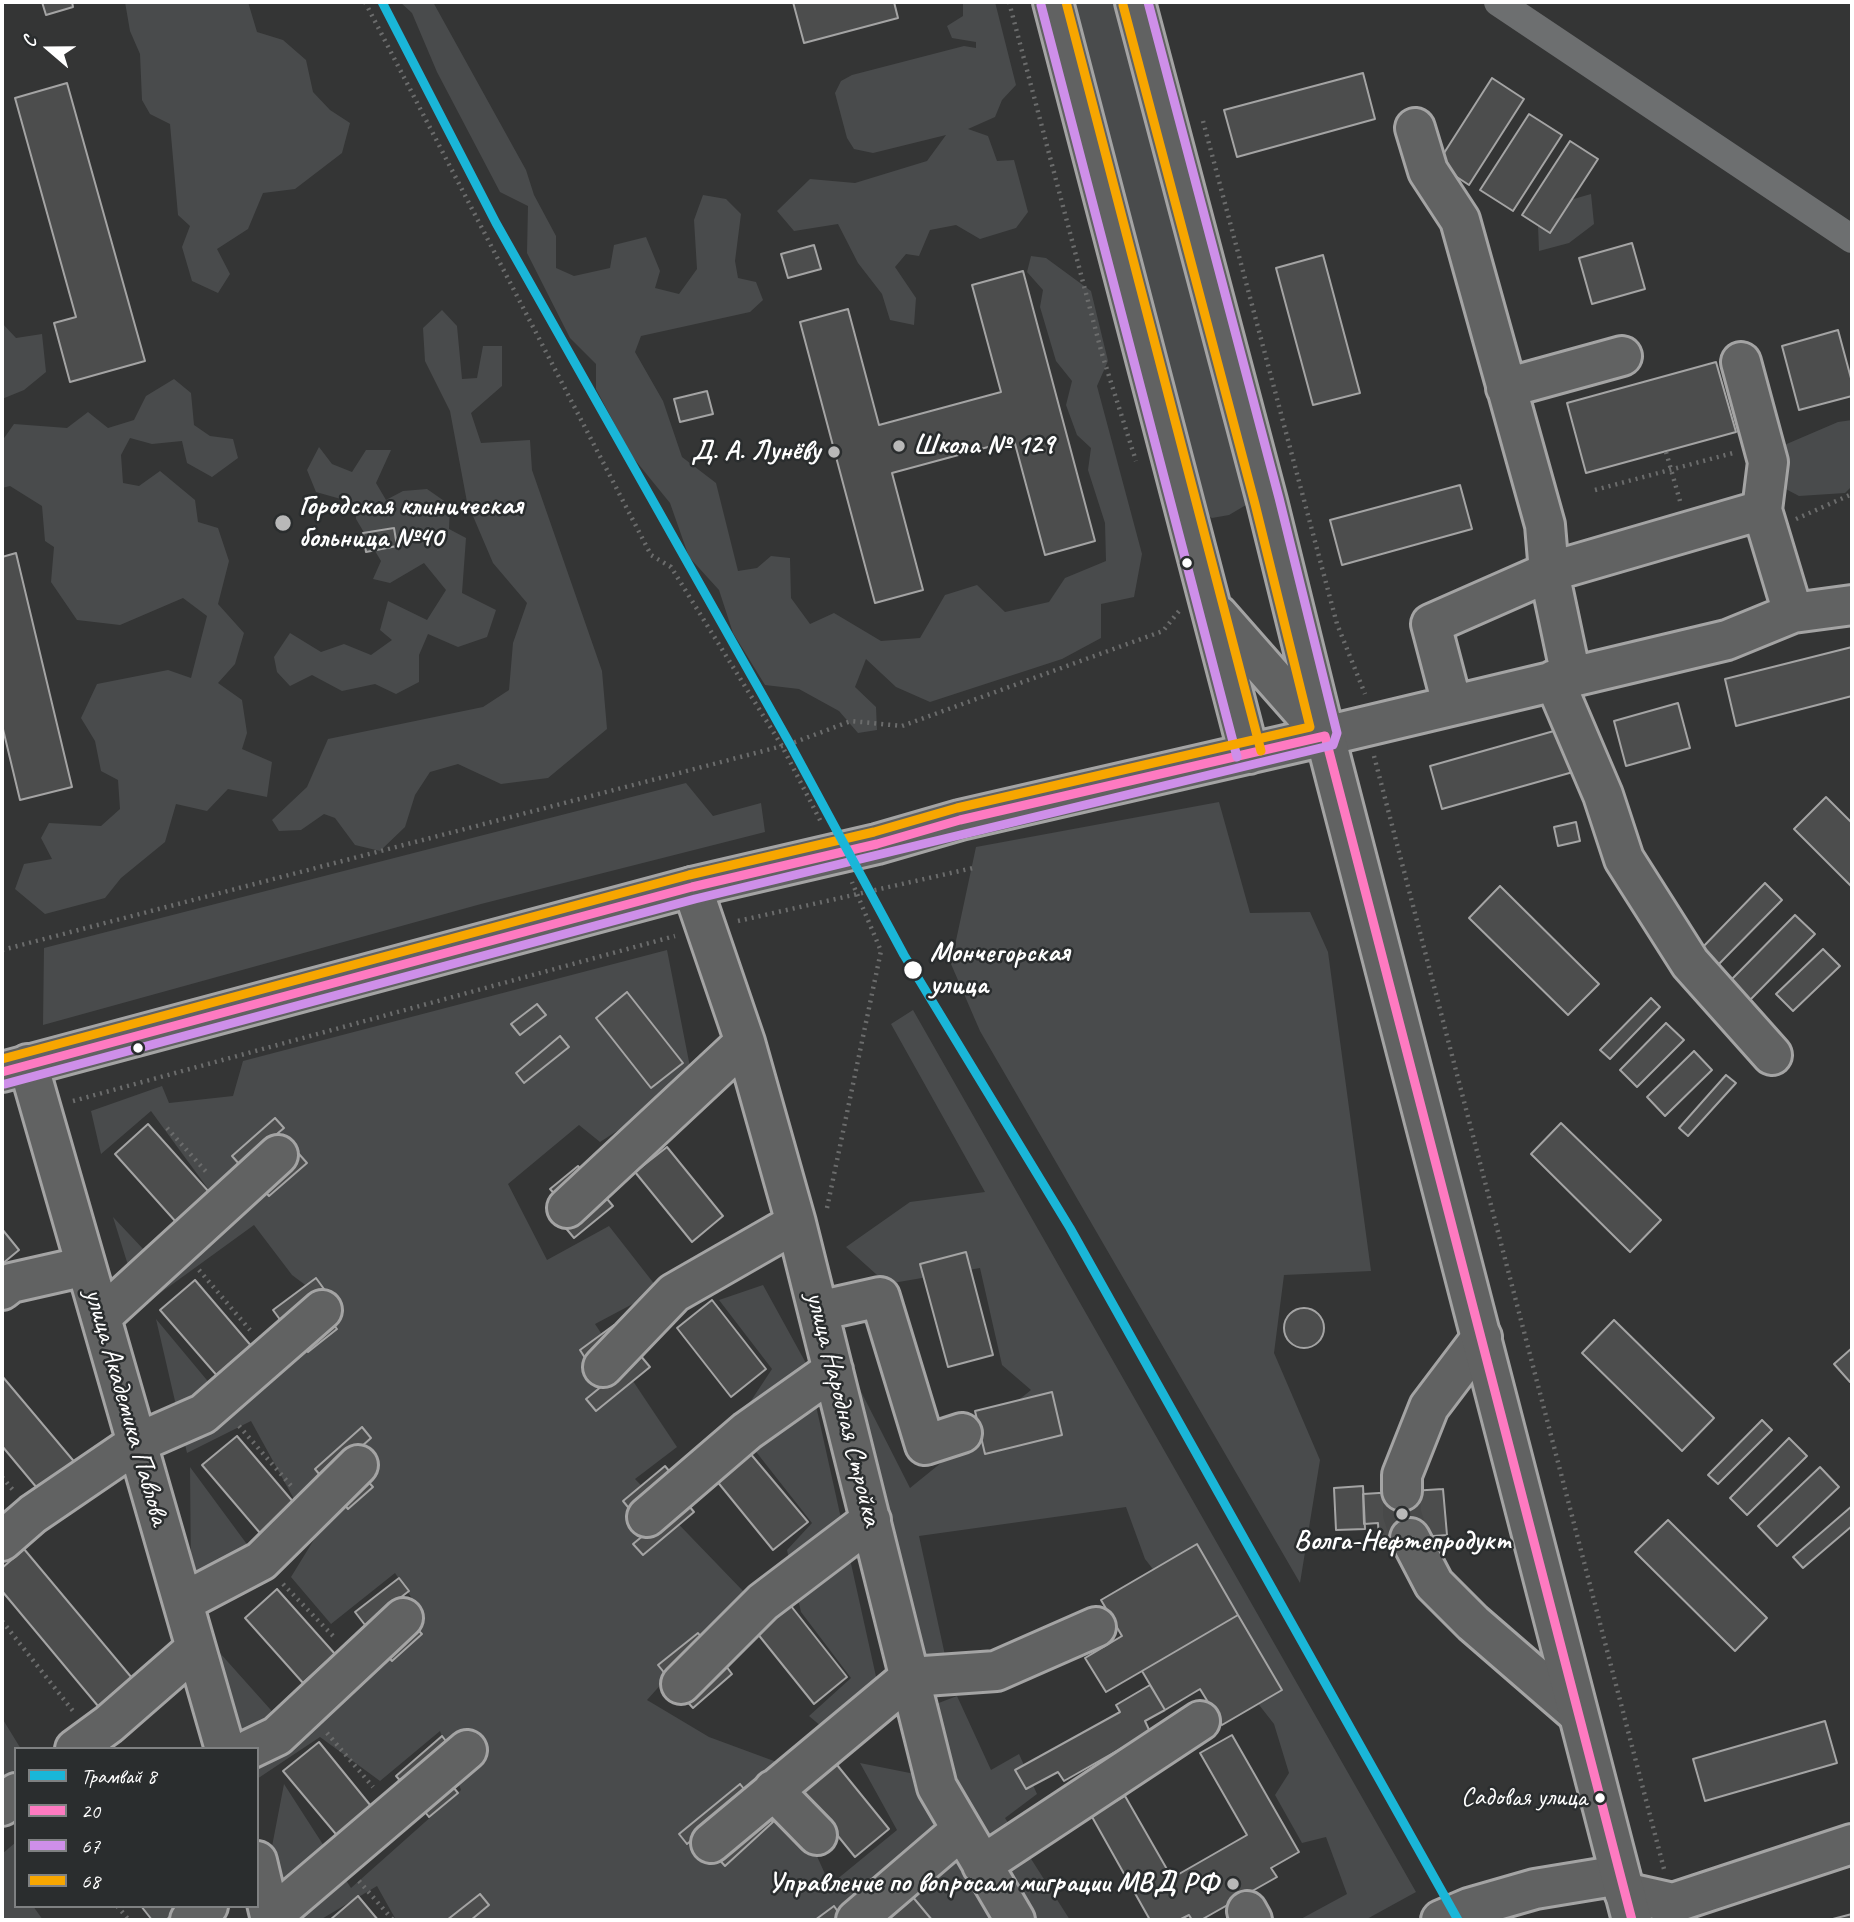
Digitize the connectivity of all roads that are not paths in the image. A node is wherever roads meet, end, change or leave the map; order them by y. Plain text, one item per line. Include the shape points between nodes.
1 (1053, 2) edge
2 (1135, 2) edge
3 (1415, 128) dead end
4 (1622, 356) dead end
5 (1741, 362) dead end
6 (1506, 388) junction
7 (1765, 516) junction
8 (1549, 572) junction
9 (1289, 591) junction
10 (1850, 603) edge
11 (1198, 608) junction
12 (1793, 613) junction
13 (1238, 637) junction
14 (1563, 678) junction
15 (1452, 704) junction
16 (1325, 736) junction
17 (1249, 754) junction
18 (692, 887) junction
19 (745, 1042) junction
20 (1772, 1055) dead end
21 (15, 1068) edge
22 (278, 1155) dead end
23 (567, 1208) dead end
24 (810, 1220) junction
25 (86, 1266) junction
26 (2, 1290) edge
27 (322, 1310) dead end
28 (818, 1311) junction
29 (101, 1317) junction
30 (1482, 1337) junction
31 (604, 1367) dead end
32 (833, 1370) junction
33 (962, 1433) dead end
34 (137, 1443) junction
35 (358, 1465) dead end
36 (1402, 1491) tunnel mouth
37 (647, 1517) dead end
38 (871, 1520) junction
39 (1410, 1538) tunnel mouth
40 (2, 1541) edge
41 (183, 1602) junction
42 (403, 1618) dead end
43 (1096, 1627) dead end
44 (196, 1648) junction
45 (910, 1677) junction
46 (681, 1684) dead end
47 (1578, 1714) junction
48 (1200, 1721) dead end
49 (84, 1742) edge
50 (224, 1747) edge
51 (254, 1747) edge
52 (467, 1749) dead end
53 (773, 1790) junction
54 (961, 1830) junction
55 (817, 1835) dead end
56 (711, 1843) dead end
57 (1852, 1844) edge
58 (982, 1866) junction
59 (259, 1870) edge
60 (1625, 1896) edge
61 (205, 1908) edge
62 (270, 1919) edge
63 (190, 1920) edge
64 (856, 1920) edge
65 (1015, 1920) edge
66 (1441, 1920) edge

1 - 11 main road
2 - 9 main road
3 - 6 main road via 1428,171 1460,220
4 - 6 main road
5 - 7 main road via 1768,462
6 - 8 main road via 1545,525
7 - 8 main road via 1689,531
7 - 12 main road
8 - 14 main road
8 - 15 main road via 1431,624
9 - 13 main road via 1286,626 1274,640 1256,643
9 - 16 main road
10 - 12 main road
11 - 13 main road
11 - 17 main road
12 - 14 main road via 1727,640
13 - 16 main road
14 - 15 main road
14 - 20 main road via 1624,859 1689,963
15 - 16 main road
16 - 17 main road
16 - 30 main road
17 - 18 main road
18 - 19 main road, улица Народная Стройка
18 - 21 main road
19 - 23 main road
19 - 24 main road, улица Народная Стройка
21 - 25 main road, улица Академика Павлова via 41,1110
22 - 29 main road
24 - 28 main road, улица Народная Стройка
24 - 31 main road via 674,1293
25 - 26 main road via 11,1283
25 - 29 main road, улица Академика Павлова
27 - 34 main road via 203,1413
28 - 32 main road, улица Народная Стройка
28 - 33 main road via 880,1297 925,1445
29 - 34 main road, улица Академика Павлова
30 - 36 main road via 1429,1407 1402,1475
30 - 47 main road
32 - 37 main road via 747,1431
32 - 38 main road, улица Народная Стройка
34 - 40 main road via 33,1514
34 - 41 main road, улица Академика Павлова
35 - 41 main road via 261,1560
38 - 45 main road, улица Народная Стройка
38 - 46 main road via 763,1602
39 - 47 main road via 1434,1584
41 - 44 main road, улица Академика Павлова
42 - 51 main road via 277,1736
43 - 45 main road via 996,1671
44 - 49 main road
44 - 50 main road, улица Академика Павлова
45 - 53 main road
45 - 54 main road, улица Народная Стройка via 937,1787
47 - 60 main road
48 - 58 main road
52 - 62 main road
53 - 55 main road
53 - 56 main road
54 - 58 main road, улица Народная Стройка
54 - 64 main road
57 - 60 main road via 1673,1903
58 - 65 main road, улица Народная Стройка
59 - 62 main road
60 - 66 main road via 1535,1889
61 - 63 main road

